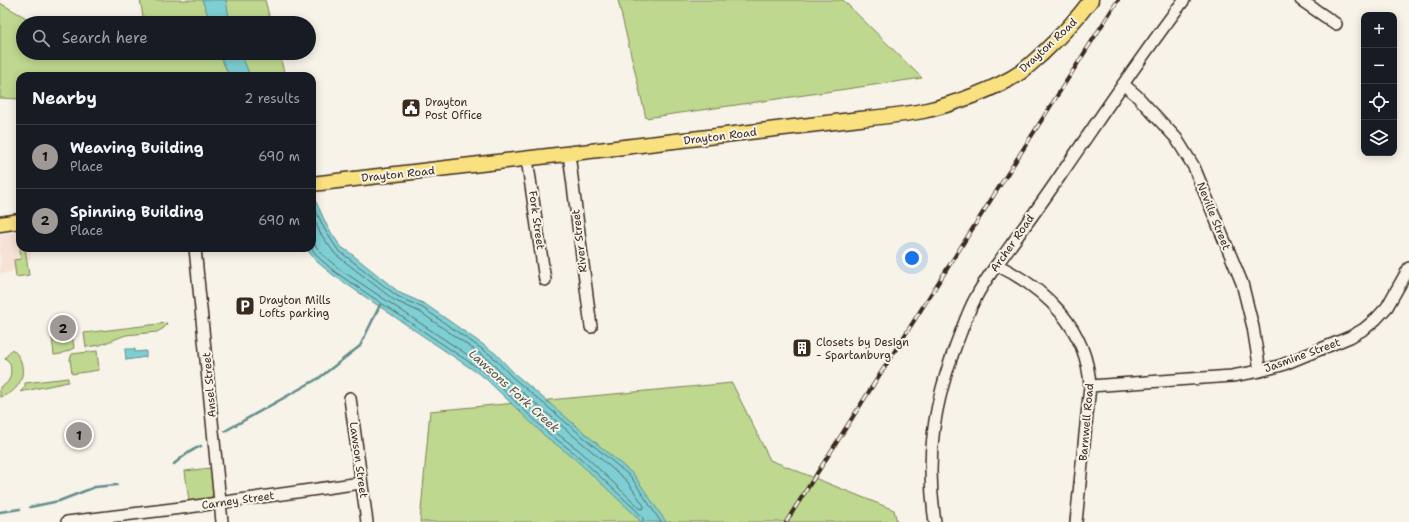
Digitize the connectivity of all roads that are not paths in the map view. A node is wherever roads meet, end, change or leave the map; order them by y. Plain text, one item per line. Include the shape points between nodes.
1 (1091, 0) edge
2 (1184, 0) edge
3 (1301, 0) edge
4 (1336, 24) dead end
5 (1124, 84) junction
6 (569, 154) junction
7 (527, 159) junction
8 (316, 184) edge
9 (16, 222) edge
10 (0, 224) edge
11 (195, 252) edge
12 (997, 265) junction
13 (1409, 268) edge
14 (545, 280) dead end
15 (591, 327) dead end
16 (1260, 371) junction
17 (1090, 386) junction
18 (350, 398) dead end
19 (361, 483) junction
20 (220, 503) junction
21 (66, 522) edge
22 (222, 522) edge
23 (367, 522) edge
24 (935, 522) edge
25 (1076, 522) edge

1 - 6 main road, Drayton Road via 1077,19 1032,64 1008,80 958,101 924,110 860,120
2 - 5 street, Archer Road
3 - 4 street
5 - 12 street, Archer Road
5 - 16 street, Neville Street via 1176,138 1194,167 1242,283
6 - 7 main road, Drayton Road
6 - 15 street, River Street
7 - 8 main road, Drayton Road
7 - 14 street, Fork Street
9 - 10 main road
11 - 20 street, Ansel Street
12 - 17 street, Barnwell Road via 1031,284 1059,311 1071,327 1084,353
12 - 24 street, Archer Road via 969,311 940,389 930,461
13 - 16 street, Jasmine Street via 1387,307 1364,329 1304,356
16 - 17 street, Jasmine Street via 1218,377
17 - 25 street, Barnwell Road
18 - 19 street, Lawson Street
19 - 20 street, Carney Street
19 - 23 street, Lawson Street
20 - 21 street, Carney Street
20 - 22 street, Ansel Street

